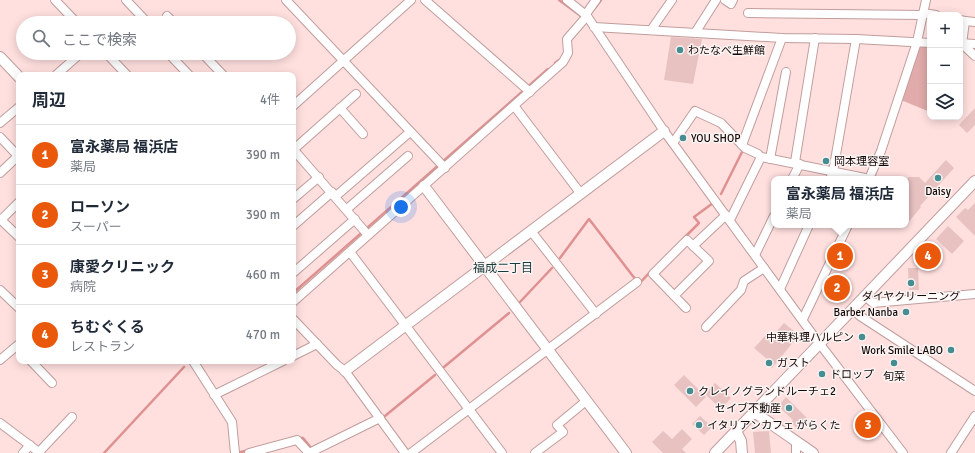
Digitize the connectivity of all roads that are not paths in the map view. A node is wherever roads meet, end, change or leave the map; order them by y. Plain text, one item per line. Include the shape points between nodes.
1 (55, 0) edge
2 (126, 0) edge
3 (286, 0) edge
4 (411, 0) edge
5 (425, 0) edge
6 (567, 0) edge
7 (596, 0) edge
8 (672, 0) edge
9 (716, 0) edge
10 (725, 0) edge
11 (733, 0) edge
12 (926, 0) edge
13 (748, 13) dead end
14 (923, 14) junction
15 (927, 14) edge
16 (586, 15) junction
17 (70, 16) edge
18 (142, 16) edge
19 (963, 20) edge
20 (975, 22) edge
21 (594, 27) junction
22 (651, 30) junction
23 (695, 33) junction
24 (782, 38) junction
25 (816, 38) junction
26 (856, 39) junction
27 (917, 42) junction
28 (963, 42) edge
29 (927, 43) edge
30 (963, 44) edge
31 (975, 44) edge
32 (975, 56) edge
33 (0, 57) edge
34 (73, 60) edge
35 (113, 60) edge
36 (175, 60) edge
37 (209, 60) edge
38 (344, 61) junction
39 (59, 72) edge
40 (124, 72) edge
41 (186, 72) edge
42 (220, 72) edge
43 (786, 72) dead end
44 (16, 74) edge
45 (528, 90) junction
46 (356, 94) dead end
47 (296, 103) edge
48 (515, 107) junction
49 (340, 108) junction
50 (16, 110) edge
51 (0, 123) edge
52 (664, 131) junction
53 (410, 132) junction
54 (363, 134) dead end
55 (0, 137) edge
56 (672, 143) junction
57 (742, 145) junction
58 (296, 147) edge
59 (296, 153) edge
60 (16, 155) edge
61 (408, 156) dead end
62 (761, 157) junction
63 (770, 158) junction
64 (16, 159) edge
65 (797, 163) junction
66 (442, 165) junction
67 (0, 173) edge
68 (831, 175) edge
69 (793, 176) edge
70 (870, 176) edge
71 (319, 177) junction
72 (975, 181) edge
73 (424, 186) junction
74 (334, 194) junction
75 (581, 194) junction
76 (296, 196) edge
77 (16, 205) edge
78 (347, 209) junction
79 (728, 218) junction
80 (0, 219) edge
81 (355, 219) junction
82 (771, 222) edge
83 (296, 224) edge
84 (808, 228) edge
85 (847, 228) edge
86 (531, 231) junction
87 (366, 232) junction
88 (16, 234) edge
89 (694, 246) junction
90 (350, 252) junction
91 (755, 255) junction
92 (484, 266) junction
93 (764, 268) junction
94 (296, 270) edge
95 (637, 282) dead end
96 (780, 289) junction
97 (0, 290) edge
98 (975, 294) edge
99 (674, 296) junction
100 (865, 296) junction
101 (296, 299) edge
102 (16, 305) edge
103 (686, 308) dead end
104 (853, 310) junction
105 (596, 314) junction
106 (803, 319) junction
107 (296, 322) edge
108 (405, 326) junction
109 (706, 327) dead end
110 (820, 343) junction
111 (316, 344) junction
112 (16, 347) edge
113 (549, 350) junction
114 (296, 354) edge
115 (1, 357) edge
116 (34, 364) edge
117 (196, 364) edge
118 (277, 364) edge
119 (345, 371) junction
120 (52, 383) dead end
121 (975, 391) edge
122 (214, 395) junction
123 (586, 401) junction
124 (469, 410) junction
125 (754, 412) junction
126 (975, 416) edge
127 (72, 417) dead end
128 (380, 418) junction
129 (1, 427) edge
130 (736, 431) junction
131 (796, 442) junction
132 (30, 445) junction
133 (23, 453) edge
134 (40, 453) edge
135 (235, 453) edge
136 (249, 453) edge
137 (405, 453) edge
138 (411, 453) edge
139 (502, 453) edge
140 (535, 453) edge
141 (626, 453) edge
142 (715, 453) edge
143 (742, 453) edge
144 (796, 453) edge
145 (813, 453) edge
146 (903, 453) edge
147 (951, 453) edge

1 - 17 street
2 - 18 street
3 - 38 street
4 - 38 street
5 - 45 street
6 - 16 street
7 - 16 street
8 - 22 street
9 - 23 street
10 - 11 street via 731,4
12 - 14 street
13 - 14 street
14 - 15 street
14 - 27 street
16 - 21 street
16 - 45 street via 567,39 568,54 563,62
19 - 20 street
21 - 22 street
21 - 52 street
22 - 23 street
23 - 24 street
24 - 25 street
24 - 57 street
25 - 26 street
25 - 65 street
26 - 27 street
26 - 68 street
27 - 29 street
27 - 70 street
28 - 31 street
30 - 32 street
33 - 44 street
34 - 39 street
35 - 40 street
36 - 41 street
37 - 42 street
38 - 47 street
38 - 53 street
43 - 63 street
45 - 48 street
46 - 49 street
48 - 66 street
48 - 75 street
49 - 54 street
49 - 58 street
50 - 51 street
52 - 56 street
52 - 75 street
53 - 66 street
53 - 74 street
55 - 60 street
56 - 57 street via 695,111 721,123
56 - 79 street
57 - 62 street
59 - 71 street
61 - 78 street
62 - 63 street
62 - 79 street
63 - 65 street
64 - 67 street
65 - 68 street
65 - 69 street
66 - 73 street
71 - 74 street
71 - 76 street
72 - 100 street
73 - 87 street
73 - 92 street
74 - 78 street
74 - 83 street
75 - 86 street
77 - 80 street
78 - 81 street
79 - 89 street
79 - 91 street
80 - 88 street
81 - 87 street
81 - 94 street
82 - 91 street
84 - 96 street
85 - 106 street
86 - 92 street
86 - 105 street
87 - 90 street
89 - 99 street via 709,260
89 - 99 street via 687,240 653,274
90 - 101 street
90 - 108 street
91 - 93 street
92 - 108 street
92 - 113 street
93 - 96 street
93 - 109 street via 744,281 741,290
95 - 105 street
96 - 106 street
97 - 102 street
98 - 100 street via 873,303
99 - 103 street
100 - 104 street
104 - 110 street
104 - 121 street
105 - 113 street
106 - 110 street
107 - 111 street
108 - 119 street
108 - 124 street
110 - 125 street
110 - 146 street
111 - 114 street
111 - 119 street
112 - 115 street
113 - 123 street
113 - 124 street
116 - 120 street
117 - 122 street
118 - 122 street
119 - 128 street
122 - 135 street via 232,422
123 - 140 street via 557,425 563,432
123 - 141 street
124 - 138 street
124 - 139 street
125 - 130 street
125 - 131 street
126 - 147 street
127 - 134 street
128 - 136 street via 309,452 297,440
128 - 137 street
129 - 132 street
130 - 142 street
130 - 143 street via 741,441
131 - 144 street
131 - 145 street
132 - 133 street
132 - 134 street

